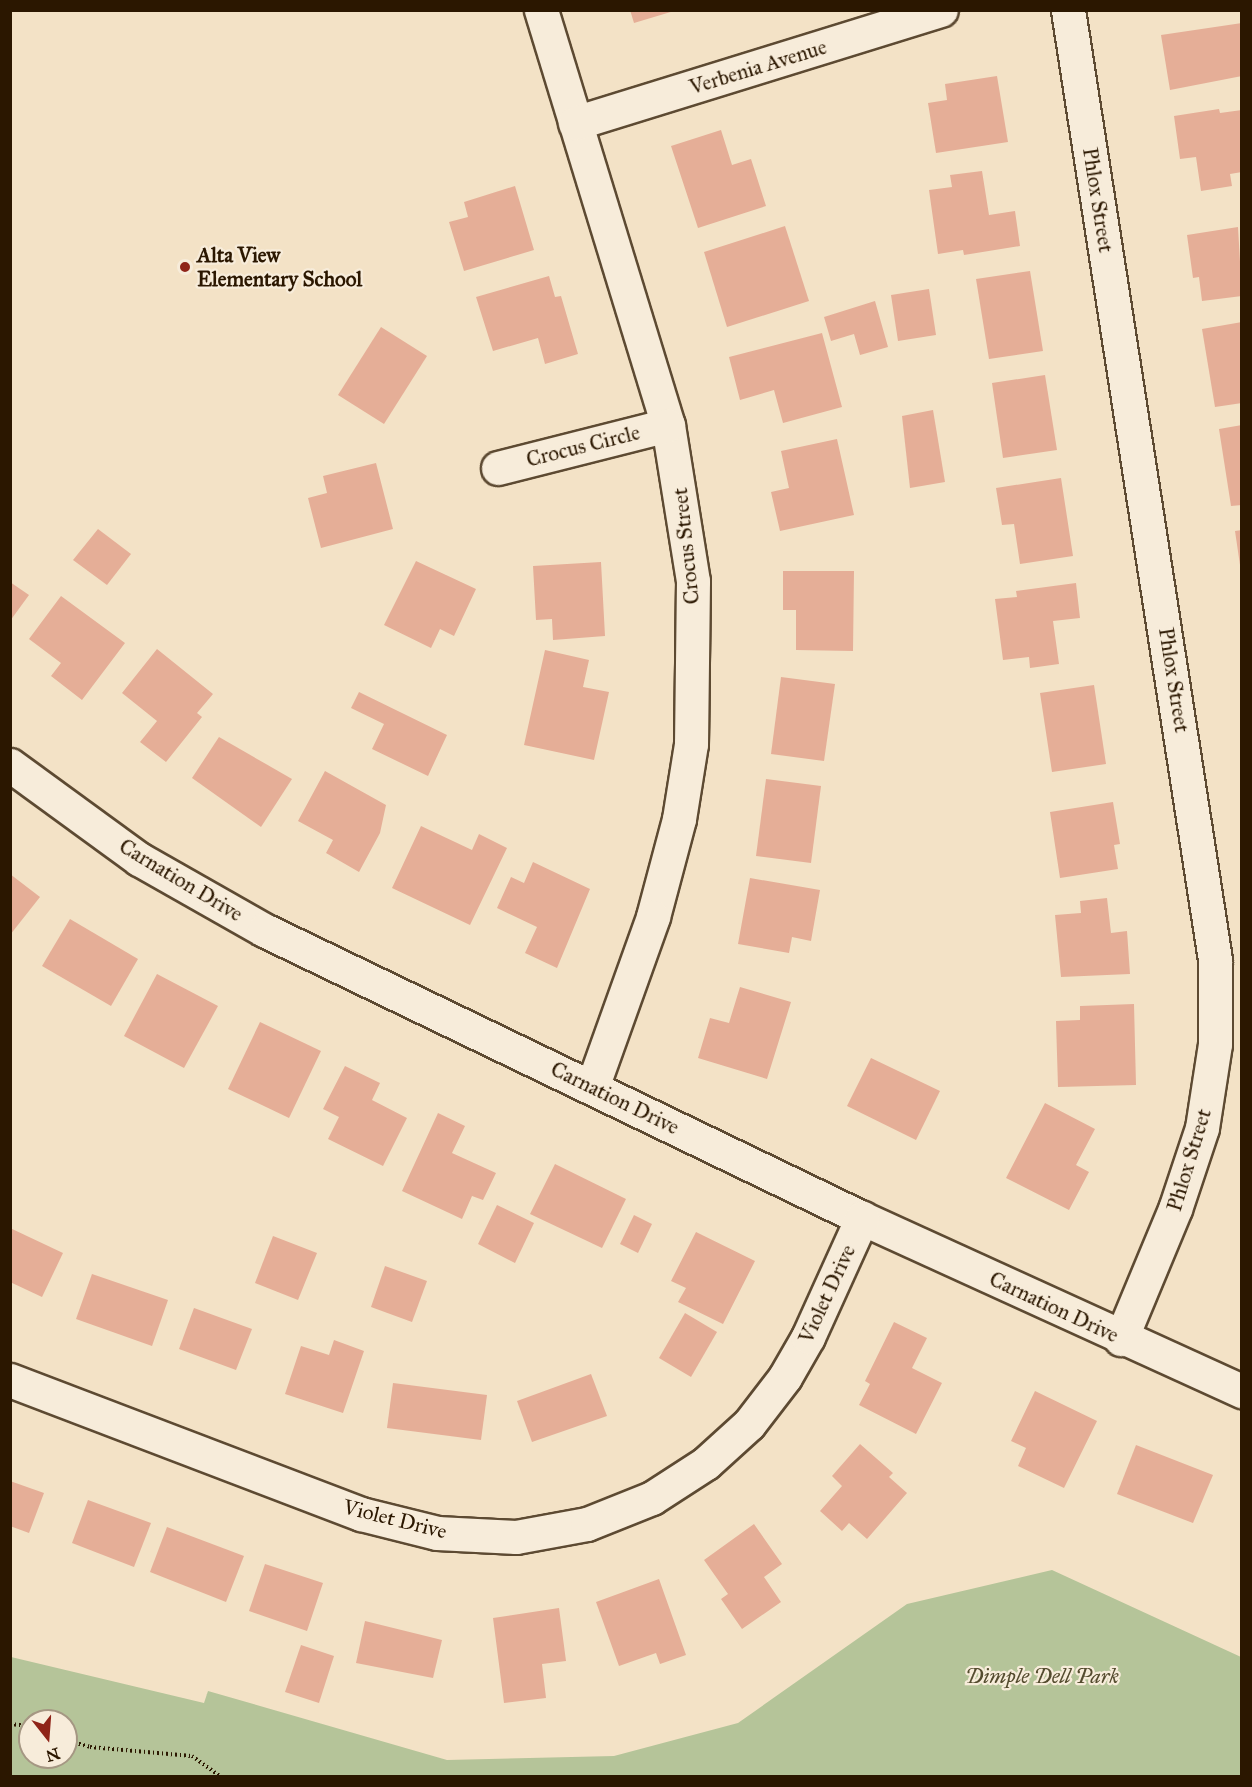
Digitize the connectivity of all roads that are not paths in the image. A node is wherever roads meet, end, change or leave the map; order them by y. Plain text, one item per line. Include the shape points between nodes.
1 (541, 10) edge
2 (941, 10) edge
3 (1068, 10) edge
4 (575, 123) junction
5 (668, 425) junction
6 (498, 468) dead end
7 (10, 765) edge
8 (592, 1087) junction
9 (862, 1218) junction
10 (1121, 1339) junction
11 (10, 1380) edge
12 (1242, 1391) edge

1 - 4 street, Crocus Street
2 - 4 street, Verbenia Avenue
3 - 10 street, Phlox Street via 1215,960 1215,1044 1202,1128 1175,1209
4 - 5 street, Crocus Street
5 - 6 street, Crocus Circle
5 - 8 street, Crocus Street via 693,581 691,744 679,819 653,917
7 - 8 street, Carnation Drive via 139,859 264,930
8 - 9 street, Carnation Drive
9 - 10 street, Carnation Drive
9 - 11 street, Violet Drive via 808,1337 785,1377 749,1424 706,1463 652,1498 587,1524 516,1537 437,1533 361,1514
10 - 12 street, Carnation Drive

